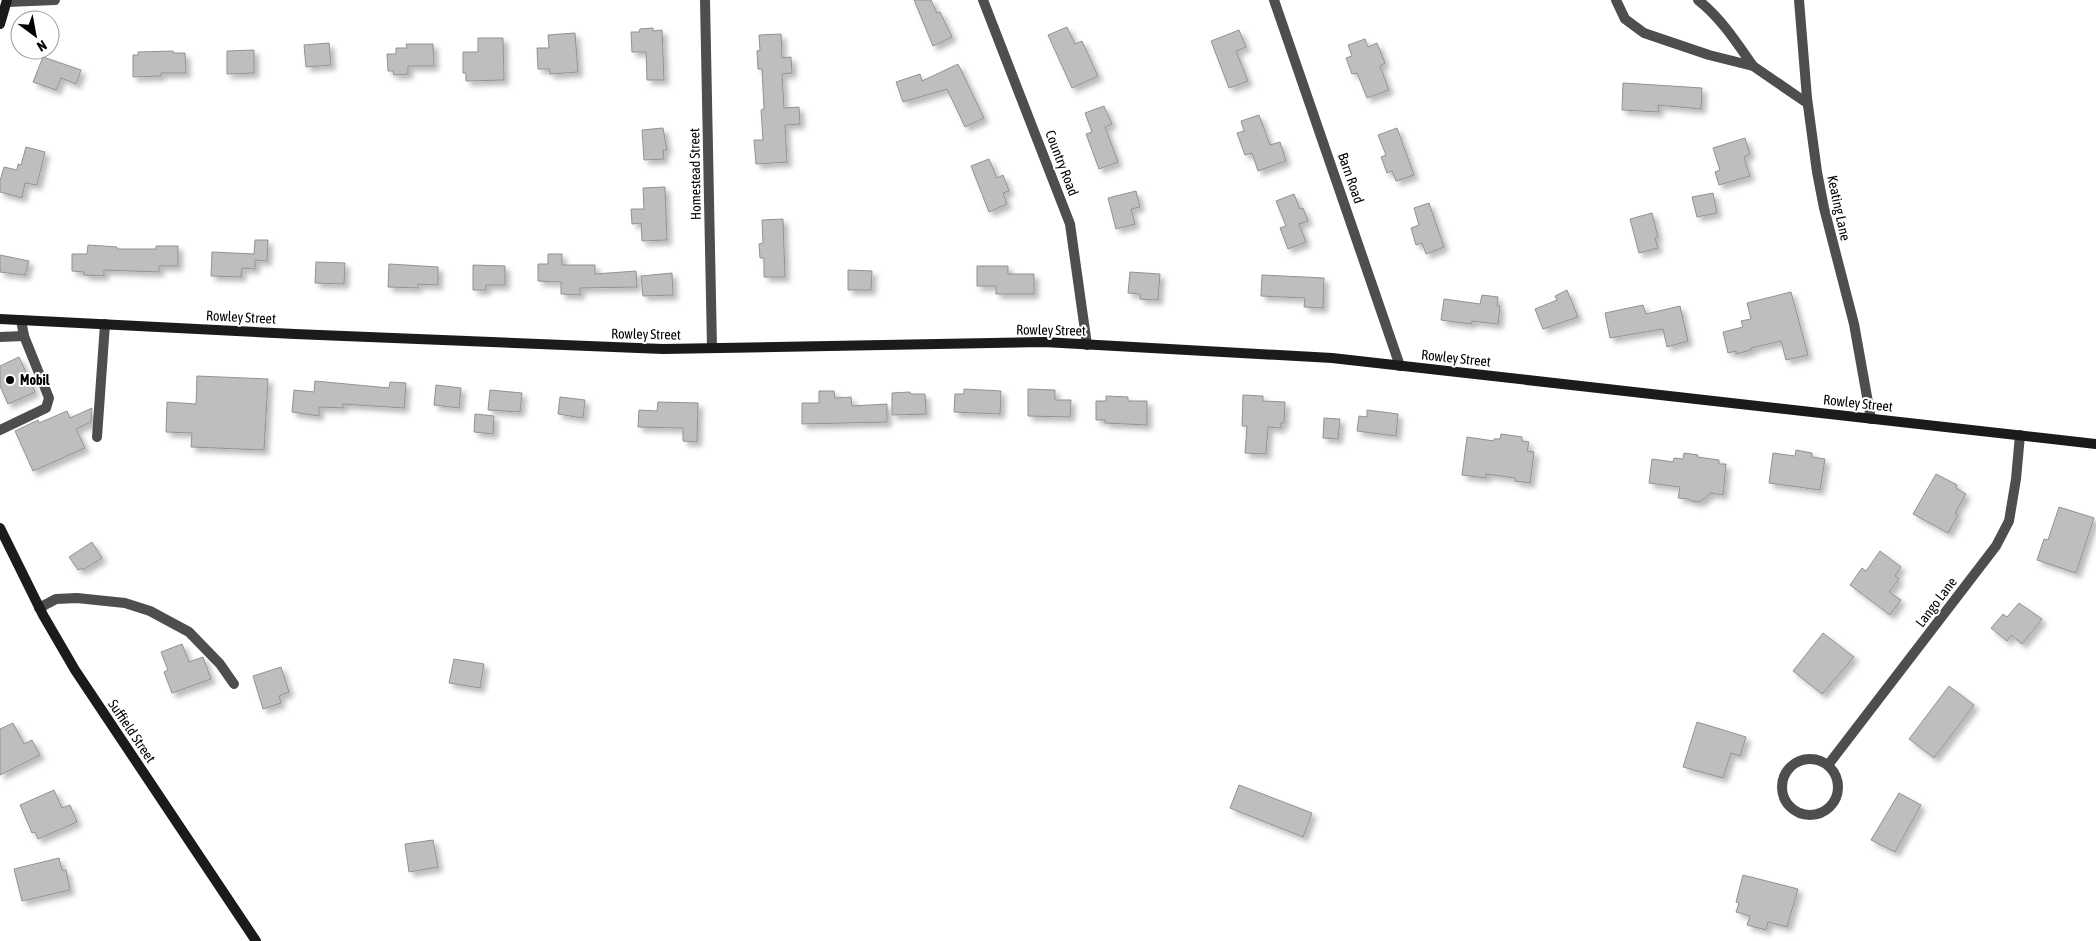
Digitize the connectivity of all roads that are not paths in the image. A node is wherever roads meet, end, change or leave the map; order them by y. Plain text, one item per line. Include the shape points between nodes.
1 (55, 0) edge
2 (705, 0) edge
3 (983, 0) edge
4 (1274, 0) edge
5 (1616, 0) edge
6 (1698, 0) edge
7 (1799, 0) edge
8 (7, 1) edge
9 (0, 24) edge
10 (1753, 66) junction
11 (1807, 103) junction
12 (0, 319) edge
13 (21, 320) junction
14 (105, 324) junction
15 (24, 336) junction
16 (0, 337) edge
17 (1086, 345) junction
18 (712, 348) junction
19 (1400, 366) junction
20 (1871, 418) junction
21 (0, 430) edge
22 (2020, 435) junction
23 (97, 437) dead end
24 (2096, 444) edge
25 (0, 528) edge
26 (39, 608) junction
27 (234, 684) dead end
28 (1828, 765) junction
29 (256, 941) edge

1 - 8 street
2 - 18 street, Homestead Street
3 - 17 street, Country Road via 1070,224
4 - 19 street, Barn Road
5 - 10 street via 1626,19 1644,33 1709,56
6 - 10 street via 1710,9
7 - 11 street, Keating Lane
8 - 9 street
10 - 11 street
11 - 20 street, Keating Lane via 1824,208 1854,324
12 - 13 street, Rowley Street
13 - 14 street, Rowley Street
13 - 15 street
14 - 18 street, Rowley Street via 663,349
14 - 23 street
15 - 16 street
15 - 21 street via 49,398 46,408
17 - 18 street, Rowley Street via 1044,342
17 - 19 street, Rowley Street via 1332,358
19 - 20 street, Rowley Street
20 - 22 street, Rowley Street
22 - 24 street, Rowley Street
22 - 28 street, Lango Lane via 2009,521 1996,546
25 - 26 street, Suffield Street
26 - 27 street via 56,598 78,598 125,603 150,611 189,632 220,664
26 - 29 street, Suffield Street via 94,701
28 - 28 street via 1812,759 1803,760 1789,769 1782,785 1786,802 1793,809 1811,815 1821,813 1835,801 1838,782

